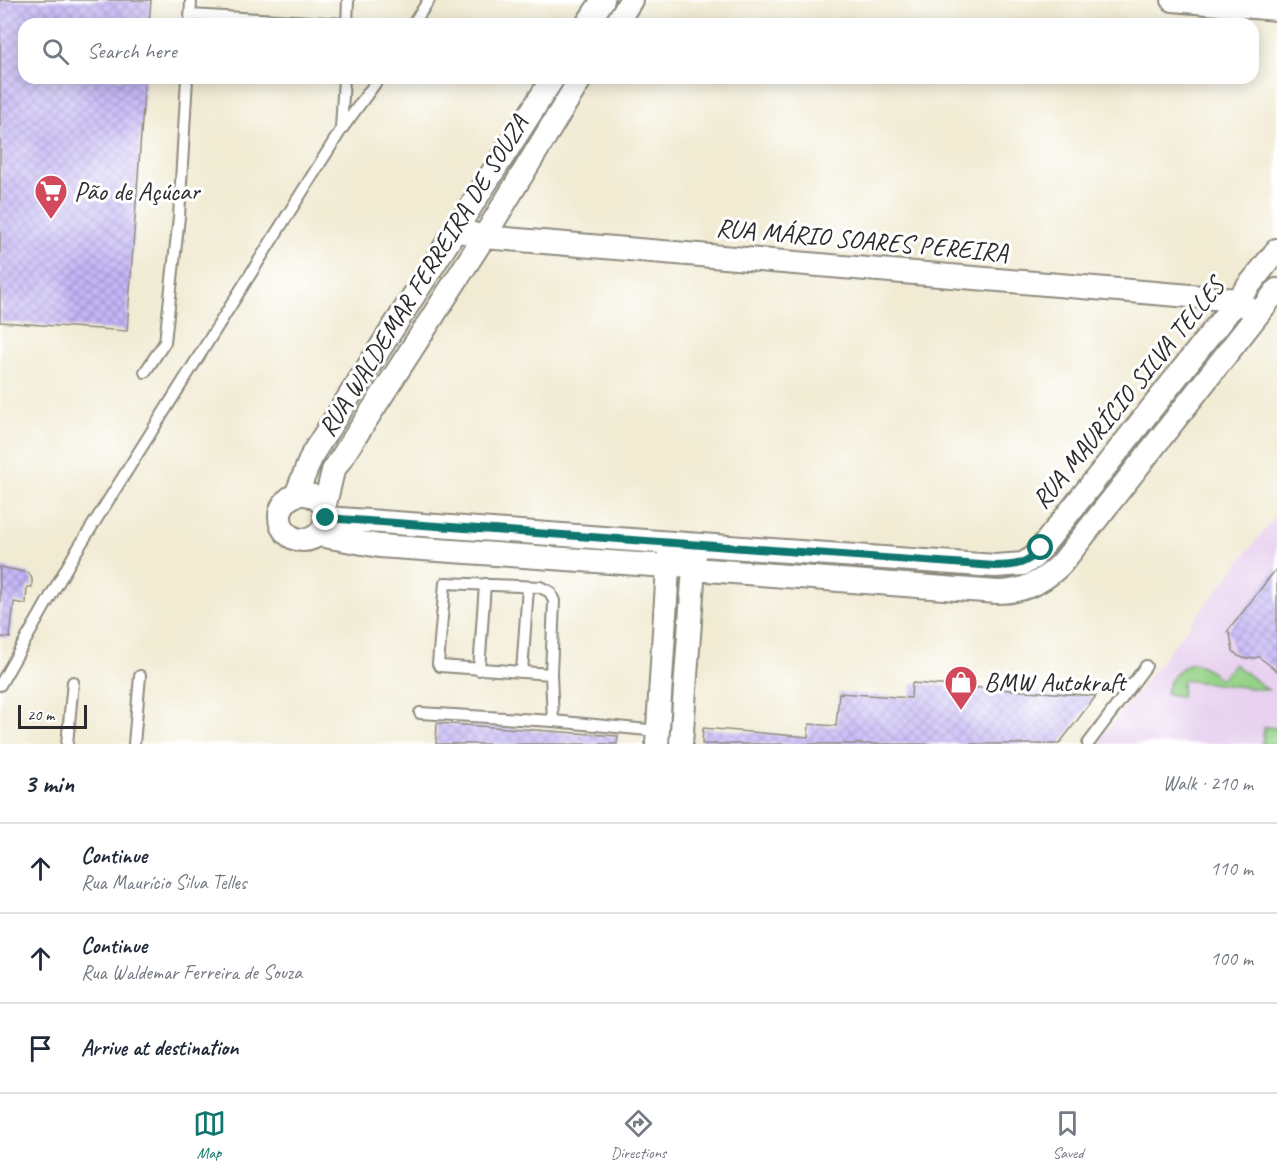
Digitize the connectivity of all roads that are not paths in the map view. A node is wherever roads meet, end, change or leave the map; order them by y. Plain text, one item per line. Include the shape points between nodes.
1 (191, 0) edge
2 (348, 0) edge
3 (429, 0) edge
4 (603, 0) edge
5 (631, 0) edge
6 (1173, 0) edge
7 (1252, 3) edge
8 (1277, 9) edge
9 (190, 18) edge
10 (346, 18) edge
11 (417, 18) edge
12 (592, 18) edge
13 (620, 18) edge
14 (187, 84) edge
15 (344, 84) edge
16 (375, 84) edge
17 (550, 84) edge
18 (578, 84) edge
19 (341, 130) junction
20 (457, 230) junction
21 (484, 237) junction
22 (1277, 250) edge
23 (1277, 291) edge
24 (1239, 300) junction
25 (1258, 315) junction
26 (145, 372) dead end
27 (296, 495) junction
28 (323, 520) junction
29 (507, 530) junction
30 (670, 541) junction
31 (695, 543) junction
32 (505, 555) junction
33 (863, 557) junction
34 (1023, 564) junction
35 (667, 567) junction
36 (694, 569) junction
37 (861, 580) junction
38 (485, 584) junction
39 (1035, 584) junction
40 (528, 587) junction
41 (1146, 666) dead end
42 (479, 670) junction
43 (522, 672) junction
44 (551, 674) junction
45 (140, 676) dead end
46 (74, 682) dead end
47 (0, 685) edge
48 (420, 713) dead end
49 (553, 721) junction
50 (657, 738) edge
51 (681, 739) edge
52 (67, 744) edge
53 (134, 744) edge
54 (1088, 744) edge

1 - 9 lane
2 - 10 lane
3 - 11 lane
4 - 12 street
5 - 13 street
6 - 7 street
7 - 8 street
14 - 26 lane via 179,217 165,342
15 - 19 lane
16 - 19 lane
17 - 20 street, RUA WALDEMAR FERREIRA DE SOUZA
18 - 21 street, RUA WALDEMAR FERREIRA DE SOUZA
19 - 47 lane via 74,555
20 - 21 street, RUA MÁRIO SOARES PEREIRA
20 - 27 street, RUA WALDEMAR FERREIRA DE SOUZA via 313,453
21 - 24 street, RUA MÁRIO SOARES PEREIRA
21 - 28 street, RUA WALDEMAR FERREIRA DE SOUZA via 333,471
22 - 24 street, RUA MAURÍCIO SILVA TELLES
23 - 25 street, RUA MAURÍCIO SILVA TELLES
24 - 25 street
24 - 34 street, RUA MAURÍCIO SILVA TELLES via 1034,557
25 - 39 street, RUA MAURÍCIO SILVA TELLES via 1062,563
27 - 28 street, RUA WALDEMAR FERREIRA DE SOUZA via 312,496
27 - 28 street, RUA WALDEMAR FERREIRA DE SOUZA via 282,507 281,525 293,538 302,541
28 - 29 street, RUA WALDEMAR FERREIRA DE SOUZA
28 - 32 street, RUA WALDEMAR FERREIRA DE SOUZA via 379,546
29 - 30 street, RUA WALDEMAR FERREIRA DE SOUZA
29 - 32 street
30 - 31 street
30 - 35 street
31 - 33 street
31 - 36 street
32 - 35 street, RUA WALDEMAR FERREIRA DE SOUZA
33 - 34 street via 995,566
33 - 37 street
34 - 39 street
35 - 36 street, RUA MAURÍCIO SILVA TELLES via 686,565
35 - 50 street
36 - 37 street, RUA MAURÍCIO SILVA TELLES
36 - 51 street
37 - 39 street, RUA MAURÍCIO SILVA TELLES via 997,592
38 - 40 lane
38 - 42 lane
38 - 42 lane via 451,581 443,588 438,664
40 - 43 lane
40 - 44 lane via 550,592 554,602
41 - 54 lane
42 - 43 lane
43 - 44 lane
44 - 49 lane
45 - 53 lane
46 - 52 lane
48 - 49 lane
49 - 50 lane
50 - 51 lane

